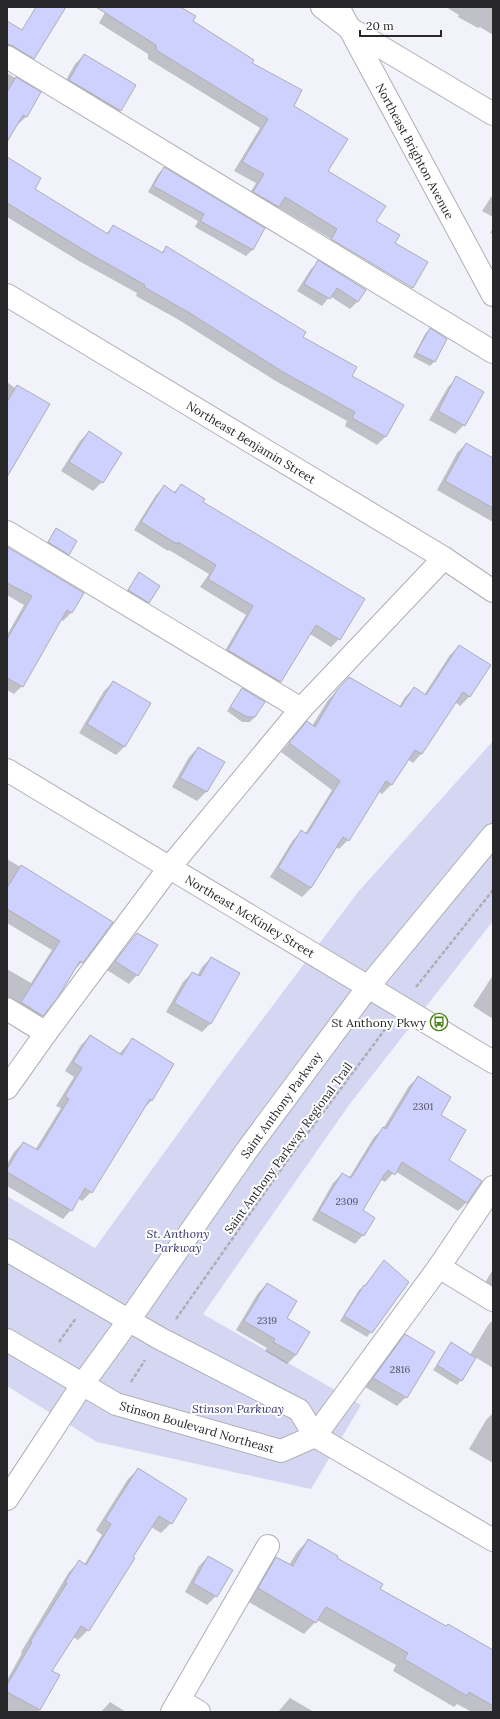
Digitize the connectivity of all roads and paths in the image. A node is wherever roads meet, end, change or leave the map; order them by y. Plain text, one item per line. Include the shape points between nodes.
1 (322, 7) edge
2 (338, 7) edge
3 (349, 28) junction
4 (7, 57) edge
5 (493, 114) edge
6 (7, 295) edge
7 (493, 295) edge
8 (493, 352) edge
9 (7, 532) edge
10 (444, 558) junction
11 (493, 591) edge
12 (301, 708) junction
13 (7, 770) edge
14 (493, 834) edge
15 (169, 868) junction
16 (493, 890) edge
17 (420, 982) dead end
18 (368, 987) junction
19 (7, 1009) edge
20 (46, 1033) junction
21 (382, 1034) dead end
22 (493, 1062) edge
23 (7, 1088) edge
24 (493, 1187) edge
25 (7, 1250) edge
26 (439, 1267) junction
27 (493, 1300) edge
28 (79, 1313) dead end
29 (181, 1313) dead end
30 (129, 1321) junction
31 (7, 1340) edge
32 (58, 1344) dead end
33 (144, 1360) dead end
34 (82, 1385) junction
35 (128, 1386) dead end
36 (314, 1436) junction
37 (7, 1499) edge
38 (493, 1540) edge
39 (268, 1546) dead end
40 (176, 1706) edge
41 (199, 1712) edge

1 - 3 street
2 - 3 street, Northeast Brighton Avenue
3 - 5 street
3 - 7 street, Northeast Brighton Avenue
4 - 8 street
6 - 10 street, Northeast Benjamin Street
9 - 12 street
10 - 11 street, Northeast Benjamin Street
10 - 12 street
12 - 15 street
13 - 15 street, Northeast McKinley Street
14 - 18 street, Saint Anthony Parkway
15 - 18 street, Northeast McKinley Street
15 - 20 street
16 - 17 path
18 - 22 street, Northeast McKinley Street
18 - 30 street, Saint Anthony Parkway via 247,1150
19 - 20 street
20 - 23 street
21 - 29 path, Saint Anthony Parkway Regional Trail via 287,1161
24 - 26 street
25 - 30 street
26 - 27 street
26 - 36 street
28 - 32 path
30 - 34 street, Saint Anthony Parkway
30 - 36 street via 299,1410
31 - 34 street
33 - 35 path
34 - 36 street, Stinson Boulevard Northeast via 116,1404 281,1451
34 - 37 street, Saint Anthony Parkway
36 - 38 street
39 - 40 street
40 - 41 street

